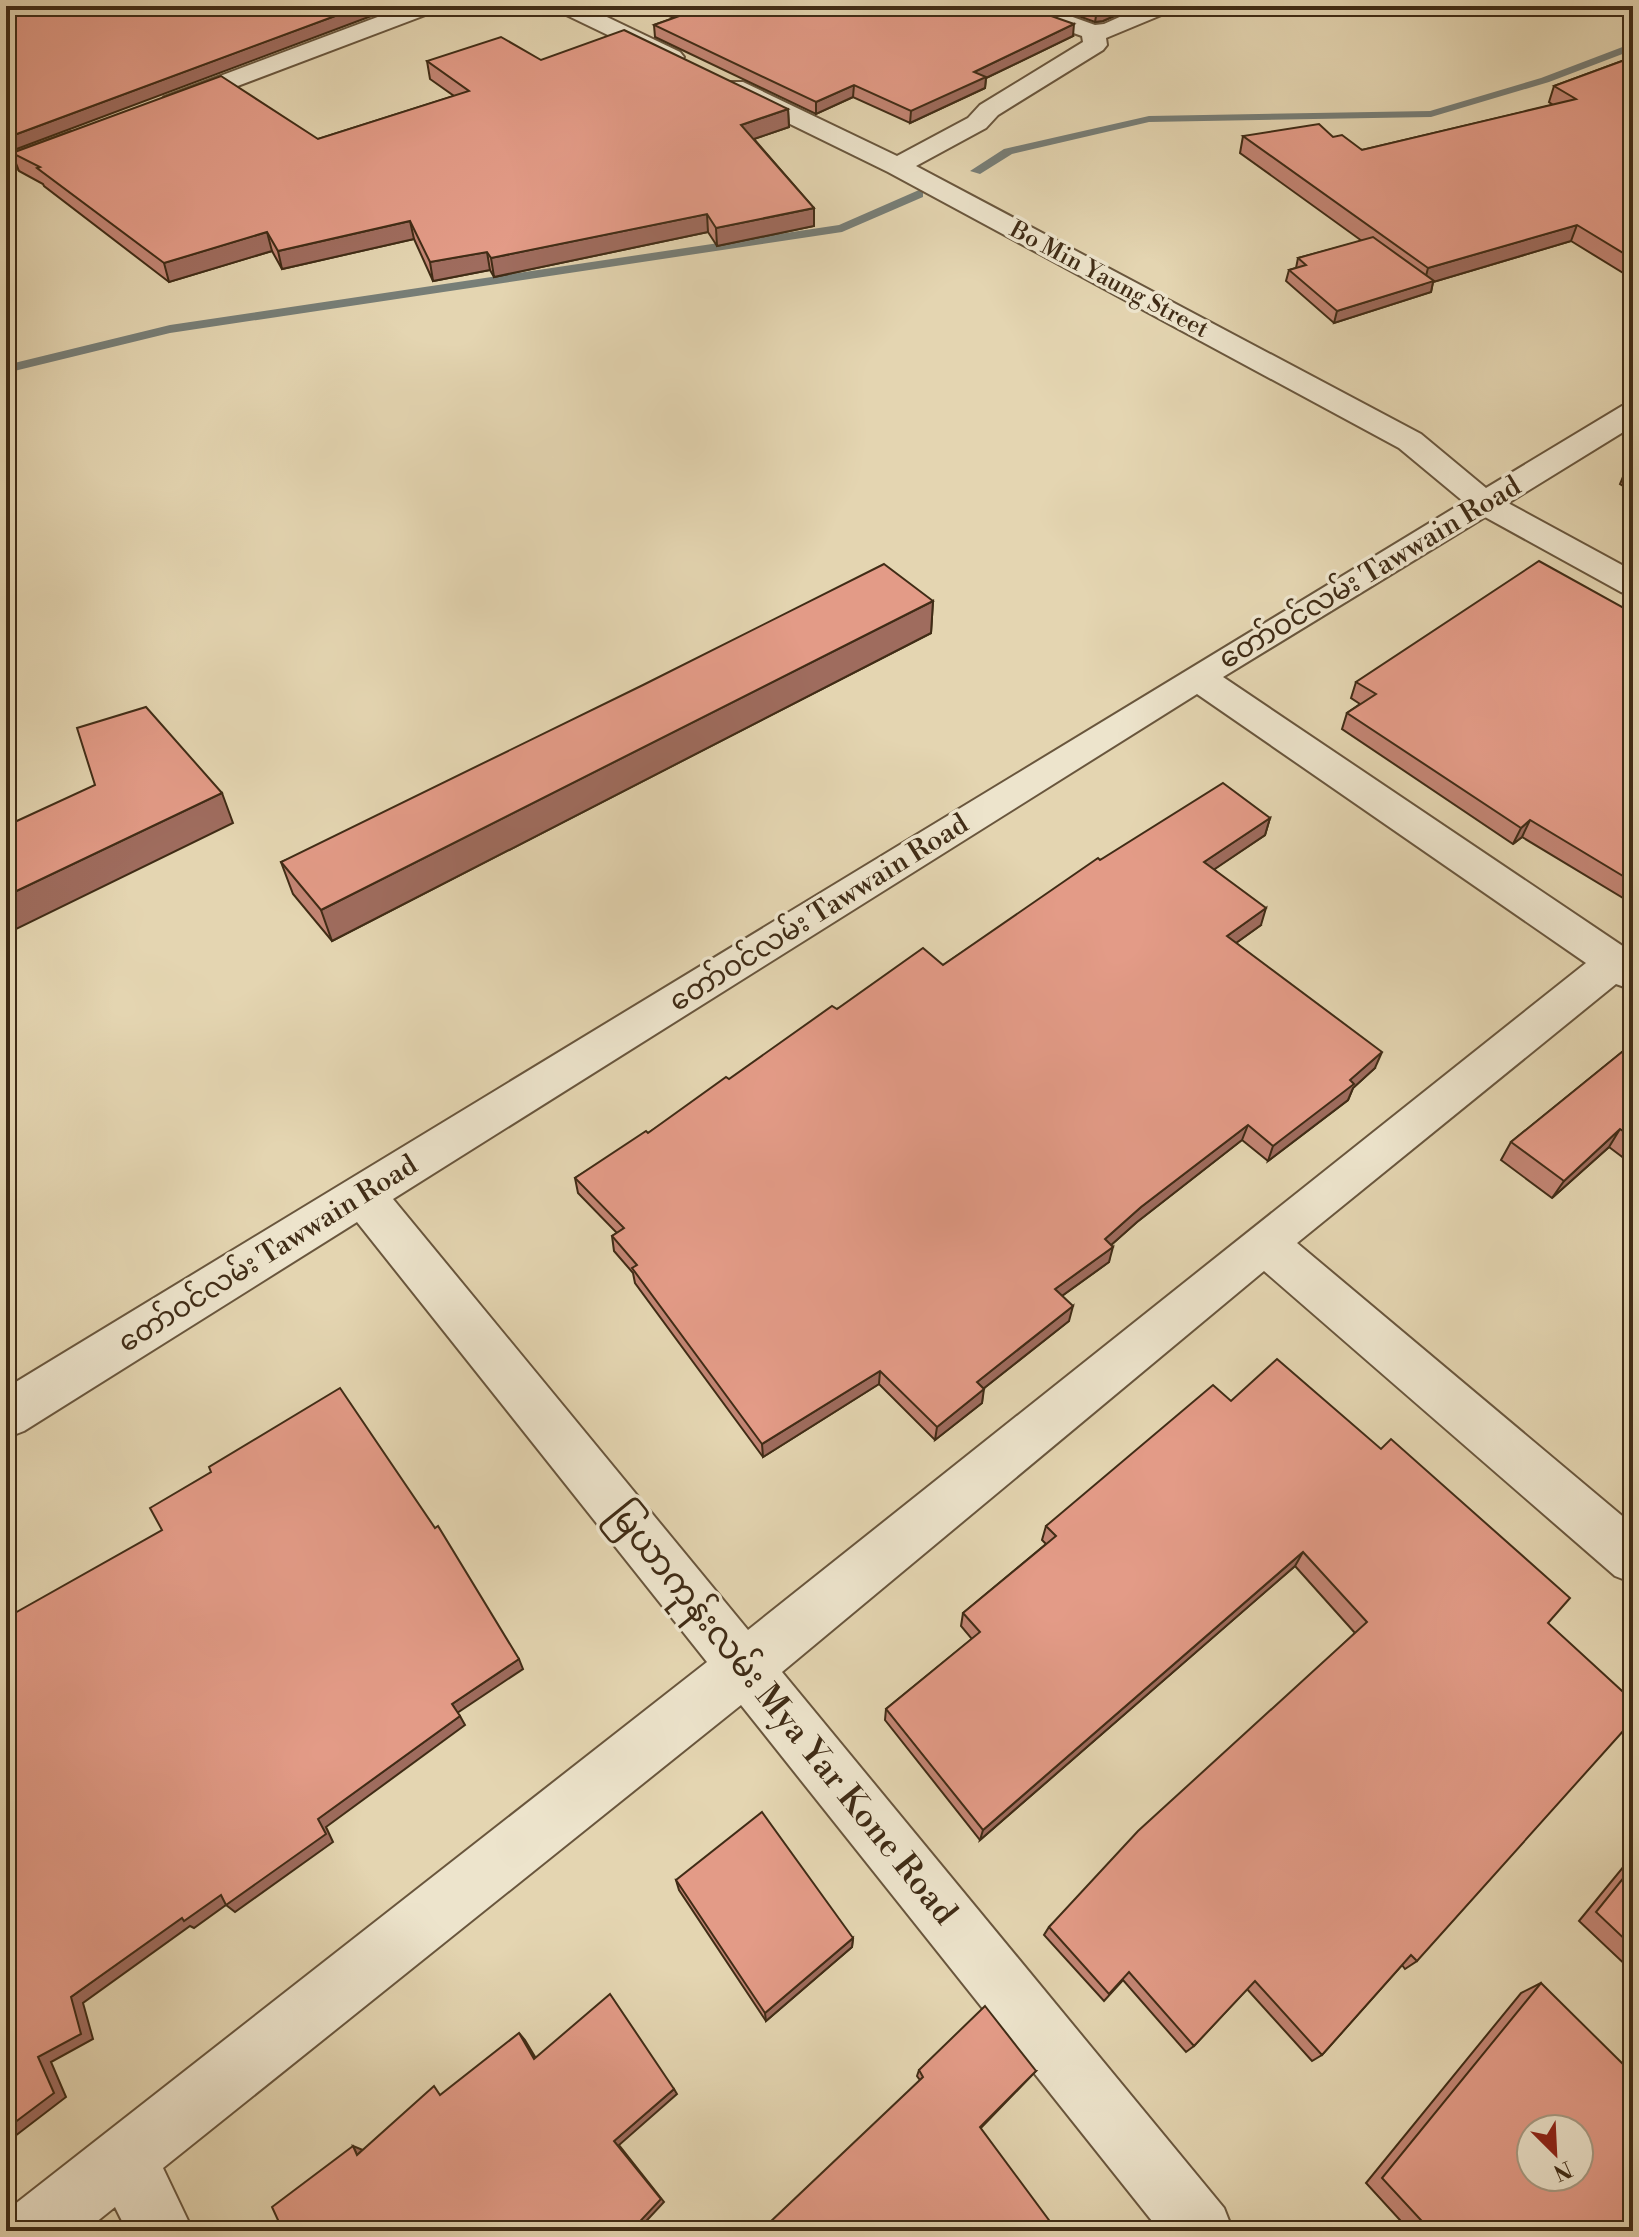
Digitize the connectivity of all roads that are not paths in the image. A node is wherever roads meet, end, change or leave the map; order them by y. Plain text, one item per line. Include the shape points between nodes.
1 (428, 6) edge
2 (566, 6) edge
3 (1020, 6) edge
4 (1163, 6) edge
5 (1093, 32) junction
6 (152, 110) edge
7 (93, 132) edge
8 (6, 165) edge
9 (897, 166) junction
10 (1633, 413) edge
11 (1486, 504) junction
12 (1633, 585) edge
13 (1198, 677) junction
14 (1624, 968) edge
15 (363, 1196) junction
16 (1264, 1243) junction
17 (6, 1415) edge
18 (1633, 1558) edge
19 (744, 1668) junction
20 (124, 2158) junction
21 (33, 2231) edge
22 (161, 2231) edge
23 (1201, 2231) edge

1 - 6 street
2 - 9 street, Bo Min Yaung Street
3 - 5 street
4 - 5 street via 1108,31
5 - 9 street via 1095,45 989,110 977,123
7 - 8 street
9 - 11 street, Bo Min Yaung Street via 1410,441
10 - 11 street, တော်ဝင်လမ်း Tawwain Road
11 - 12 street, Bo Min Yaung Street
11 - 13 street, တော်ဝင်လမ်း Tawwain Road
13 - 14 street
13 - 15 street, တော်ဝင်လမ်း Tawwain Road
14 - 16 street
15 - 17 street, တော်ဝင်လမ်း Tawwain Road
15 - 19 street, မြယာကုန်းလမ်း Mya Yar Kone Road
16 - 18 street
16 - 19 street
19 - 20 street
19 - 23 street, မြယာကုန်းလမ်း Mya Yar Kone Road
20 - 21 street
20 - 22 street

